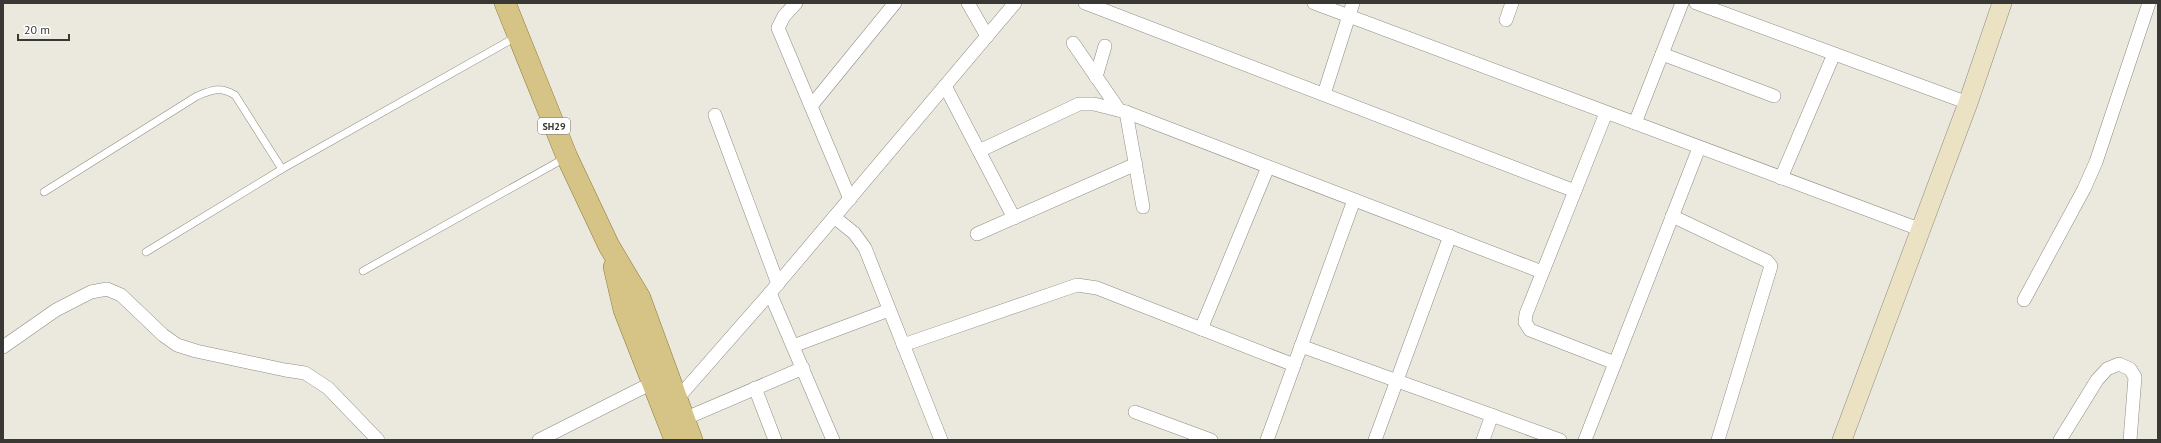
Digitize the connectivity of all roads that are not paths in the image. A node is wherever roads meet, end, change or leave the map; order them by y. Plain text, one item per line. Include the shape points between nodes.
1 (505, 3) edge
2 (796, 3) edge
3 (895, 3) edge
4 (968, 3) edge
5 (1015, 3) edge
6 (1086, 3) edge
7 (1314, 3) edge
8 (1512, 3) edge
9 (1682, 3) edge
10 (1696, 3) edge
11 (2002, 3) edge
12 (2149, 3) edge
13 (1351, 9) edge
14 (1506, 20) dead end
15 (518, 36) junction
16 (987, 36) junction
17 (1073, 43) dead end
18 (1105, 46) dead end
19 (1662, 54) junction
20 (1834, 54) junction
21 (1096, 77) junction
22 (945, 86) junction
23 (1324, 94) junction
24 (1774, 96) dead end
25 (1968, 103) junction
26 (811, 106) junction
27 (1122, 111) junction
28 (1606, 112) junction
29 (715, 115) dead end
30 (1635, 123) junction
31 (1699, 148) junction
32 (979, 151) junction
33 (567, 157) junction
34 (1136, 164) junction
35 (1268, 167) junction
36 (282, 169) junction
37 (1780, 178) junction
38 (1575, 191) junction
39 (44, 192) dead end
40 (850, 199) junction
41 (1354, 200) junction
42 (1143, 207) dead end
43 (1672, 216) junction
44 (834, 217) junction
45 (1014, 218) junction
46 (1920, 229) junction
47 (977, 234) dead end
48 (1450, 236) junction
49 (609, 246) junction
50 (146, 252) dead end
51 (363, 271) dead end
52 (1542, 272) junction
53 (774, 288) junction
54 (2024, 300) dead end
55 (889, 310) junction
56 (1201, 329) junction
57 (903, 345) junction
58 (793, 346) junction
59 (1301, 346) junction
60 (3, 347) edge
61 (1615, 363) junction
62 (1294, 365) junction
63 (803, 368) junction
64 (1397, 381) junction
65 (652, 383) junction
66 (756, 388) junction
67 (677, 399) junction
68 (1135, 412) dead end
69 (1492, 415) junction
70 (684, 419) junction
71 (378, 440) edge
72 (539, 440) edge
73 (675, 440) edge
74 (692, 440) edge
75 (775, 440) edge
76 (833, 440) edge
77 (941, 440) edge
78 (1211, 440) edge
79 (1267, 440) edge
80 (1375, 440) edge
81 (1483, 440) edge
82 (1560, 440) edge
83 (1584, 440) edge
84 (1718, 440) edge
85 (1842, 440) edge
86 (2060, 440) edge
87 (2130, 440) edge

1 - 15 main road, SH29
2 - 26 street via 784,16 778,28
3 - 26 street
4 - 16 street
5 - 16 street
6 - 23 street
7 - 13 street
8 - 14 street
9 - 19 street
10 - 20 street
11 - 25 main road
12 - 54 street via 2096,162
13 - 23 street
13 - 28 street
15 - 33 main road, SH29
15 - 36 lane
16 - 22 street
17 - 21 street
18 - 21 street
19 - 24 street
19 - 30 street
20 - 25 street
20 - 37 street
21 - 27 street
22 - 32 street
22 - 40 street
23 - 38 street
25 - 46 main road
26 - 40 street
27 - 32 street via 1094,104 1079,104
27 - 34 street
27 - 35 street
28 - 30 street
28 - 38 street
29 - 53 street
30 - 31 street
31 - 37 street
31 - 43 street
32 - 45 street
33 - 49 main road, SH29
33 - 51 lane
34 - 42 street
34 - 45 street
35 - 41 street
35 - 56 street
36 - 39 lane via 235,95 225,89 215,88 197,96
36 - 50 lane
37 - 46 street
38 - 52 street
40 - 44 street
41 - 48 street
41 - 59 street
43 - 61 street
43 - 84 street via 1767,261 1771,266
44 - 53 street
44 - 55 street via 854,233 865,248
45 - 47 street
46 - 85 main road
48 - 52 street
48 - 64 street
49 - 65 main road, SH29 via 624,310
49 - 67 main road, SH29 via 640,298
52 - 61 street via 1526,314 1525,322 1530,330
53 - 58 street
53 - 67 street
55 - 57 street
55 - 58 street
56 - 57 street via 1097,288 1077,285
56 - 62 street
57 - 77 street
58 - 63 street
59 - 62 street
59 - 64 street
60 - 71 street via 56,310 91,292 107,289 121,295 177,345 305,373 328,388
61 - 83 street
62 - 79 street
63 - 66 street
63 - 76 street
64 - 69 street
64 - 80 street
65 - 72 street
65 - 73 main road, SH29
66 - 70 street
66 - 75 street
67 - 70 main road, SH29
68 - 78 street
69 - 81 street
69 - 82 street
70 - 74 main road, SH29
86 - 87 street via 2097,380 2107,369 2119,364 2130,369 2135,376

